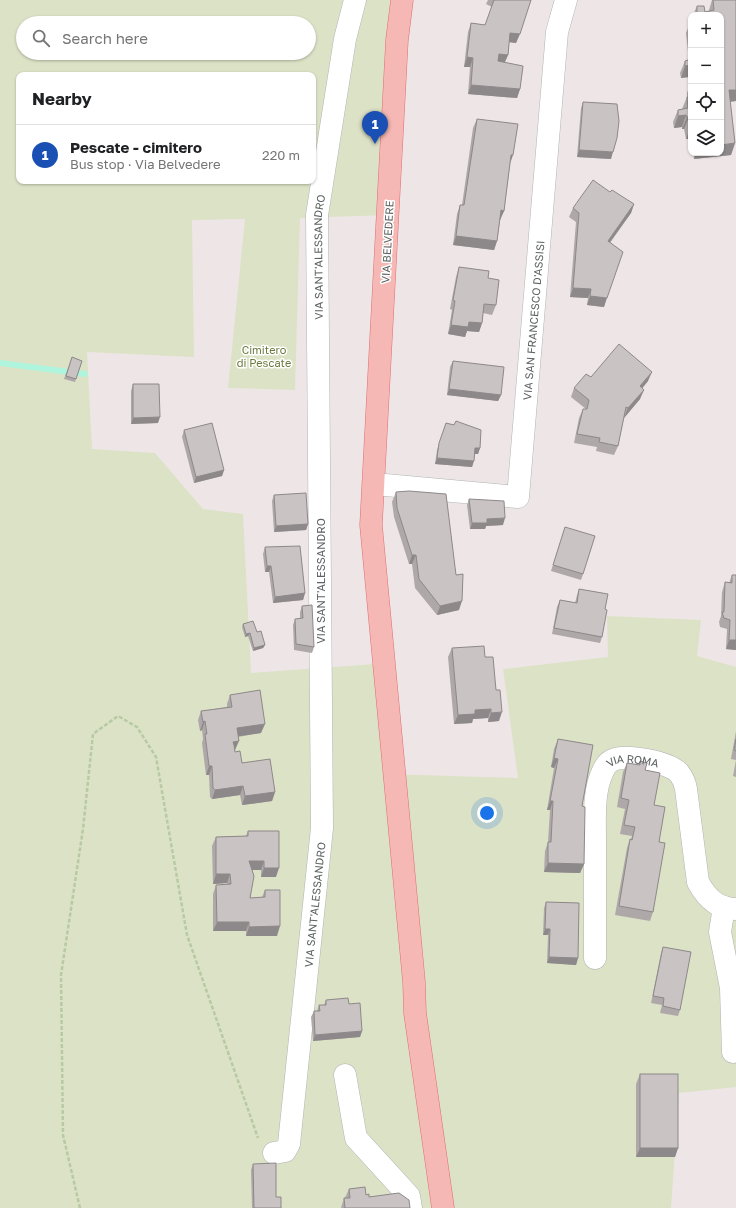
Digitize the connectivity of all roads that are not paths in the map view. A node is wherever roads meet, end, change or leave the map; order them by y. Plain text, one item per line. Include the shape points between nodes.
1 (355, 0) edge
2 (402, 0) edge
3 (566, 0) edge
4 (374, 484) junction
5 (730, 908) edge
6 (595, 958) dead end
7 (733, 1052) dead end
8 (346, 1075) dead end
9 (274, 1153) road end
10 (411, 1208) edge
11 (443, 1208) edge

1 - 9 street, VIA SANT'ALESSANDRO via 345,39 317,215 322,828 289,1144 285,1151
2 - 4 main road, VIA BELVEDERE via 397,40
3 - 4 street, VIA SAN FRANCESCO D'ASSISI via 557,32 518,497
4 - 11 main road, VIA BELVEDERE via 371,525 413,966 415,1013
5 - 6 street, VIA ROMA via 713,902 704,894 698,882 686,789 679,772 671,767 639,759 613,760 608,762 602,772 596,814
5 - 7 street, VIA ROMA via 720,932 731,988
8 - 10 street via 356,1138 409,1196

